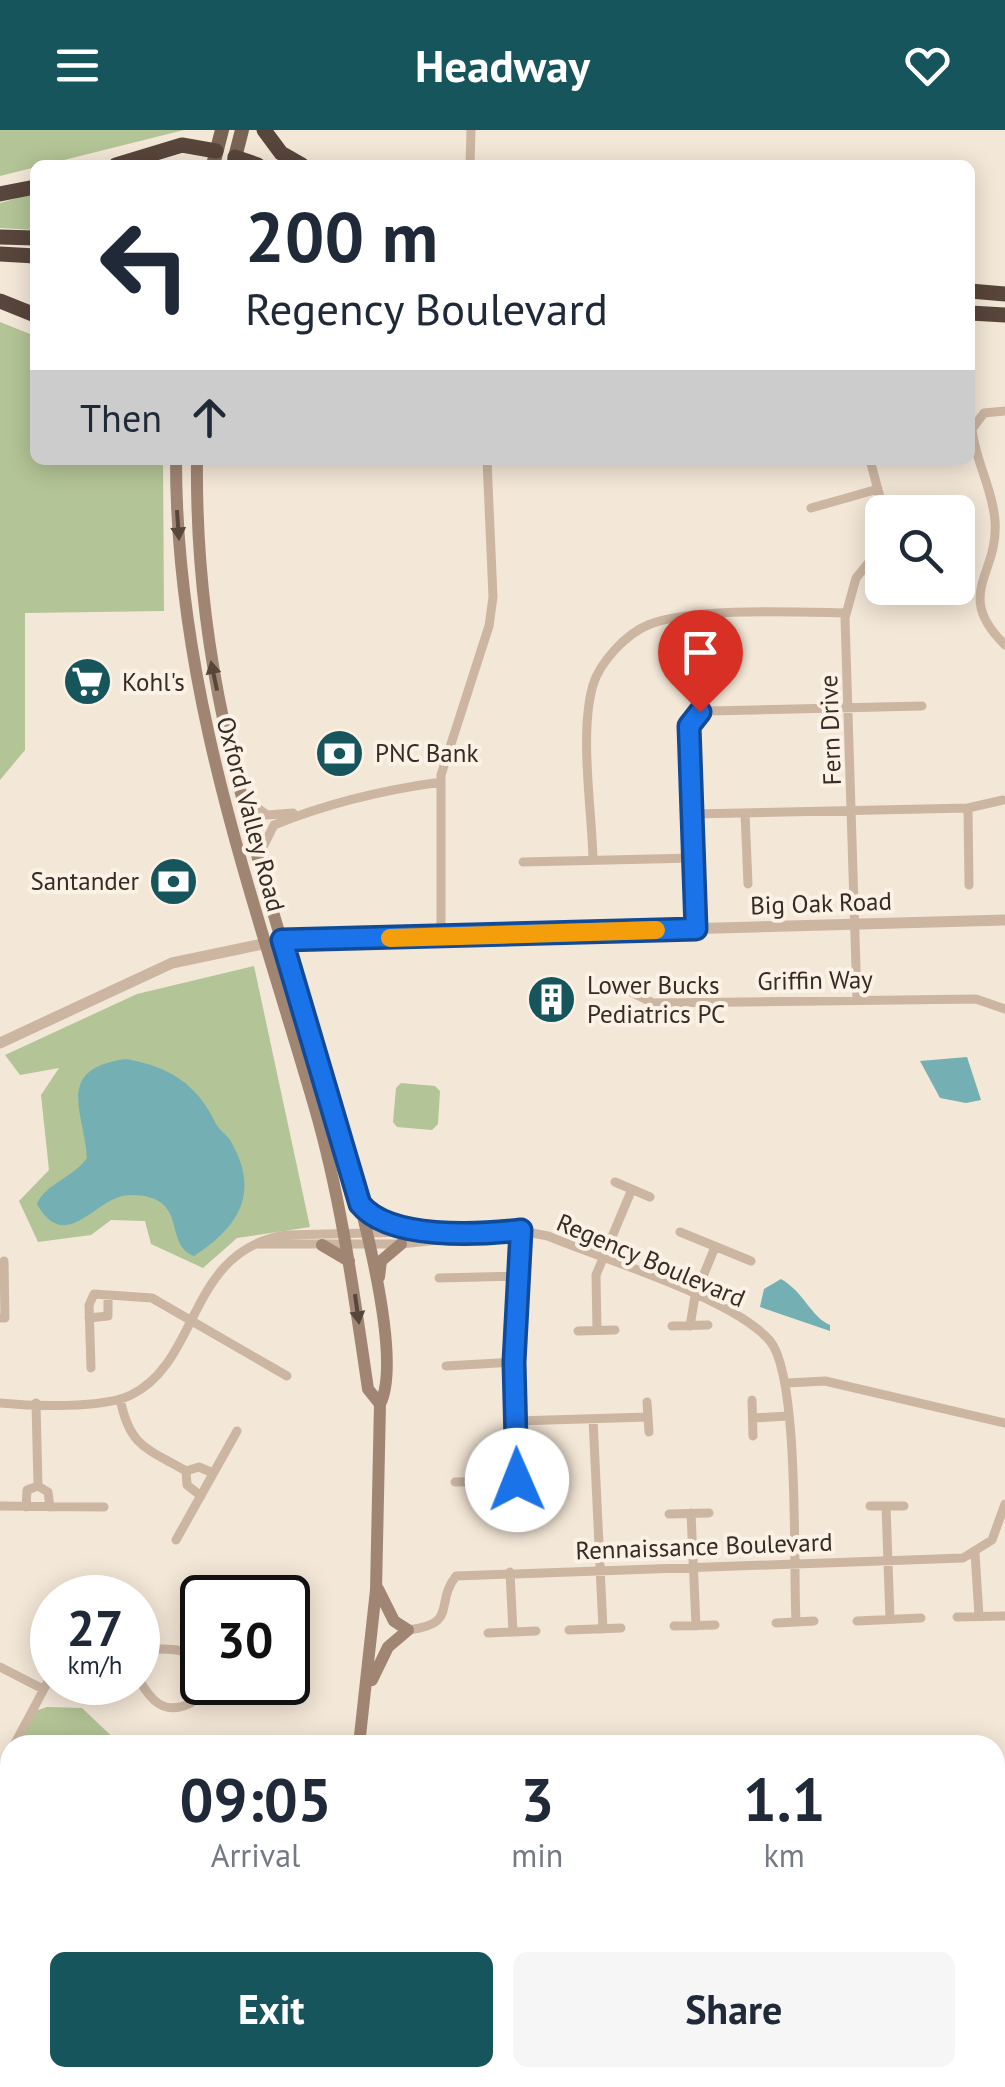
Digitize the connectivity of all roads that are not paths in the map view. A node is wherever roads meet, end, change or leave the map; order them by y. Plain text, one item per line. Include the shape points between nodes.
1 (212, 130) edge
2 (222, 130) edge
3 (242, 130) edge
4 (264, 130) edge
5 (471, 130) edge
6 (182, 146) junction
7 (215, 158) edge
8 (133, 160) edge
9 (234, 160) edge
10 (293, 160) edge
11 (470, 160) edge
12 (30, 188) edge
13 (0, 194) edge
14 (0, 236) edge
15 (30, 238) edge
16 (0, 254) edge
17 (30, 256) edge
18 (975, 292) edge
19 (1005, 294) edge
20 (0, 301) edge
21 (30, 312) edge
22 (975, 313) edge
23 (1005, 315) edge
24 (1005, 412) edge
25 (975, 424) edge
26 (975, 437) edge
27 (176, 465) edge
28 (197, 465) edge
29 (487, 465) edge
30 (871, 465) edge
31 (878, 488) junction
32 (880, 495) edge
33 (811, 508) dead end
34 (1000, 512) edge
35 (865, 567) edge
36 (846, 613) junction
37 (1005, 645) edge
38 (922, 706) dead end
39 (850, 708) junction
40 (441, 782) junction
41 (243, 798) junction
42 (1003, 800) edge
43 (968, 808) junction
44 (852, 809) junction
45 (311, 810) junction
46 (745, 812) junction
47 (693, 814) junction
48 (258, 855) junction
49 (694, 858) junction
50 (594, 860) junction
51 (523, 862) dead end
52 (748, 884) dead end
53 (969, 885) dead end
54 (1005, 920) edge
55 (856, 924) junction
56 (696, 929) junction
57 (441, 936) junction
58 (282, 940) junction
59 (263, 944) junction
60 (627, 990) dead end
61 (857, 1000) junction
62 (1005, 1009) edge
63 (0, 1044) edge
64 (615, 1182) dead end
65 (632, 1189) junction
66 (650, 1196) dead end
67 (360, 1204) junction
68 (428, 1230) junction
69 (521, 1230) junction
70 (680, 1232) dead end
71 (463, 1236) junction
72 (345, 1240) junction
73 (368, 1240) junction
74 (259, 1244) junction
75 (401, 1244) junction
76 (322, 1246) junction
77 (716, 1247) junction
78 (603, 1259) junction
79 (4, 1261) dead end
80 (349, 1261) junction
81 (751, 1261) dead end
82 (518, 1276) junction
83 (439, 1278) dead end
84 (377, 1294) junction
85 (108, 1296) junction
86 (696, 1296) junction
87 (0, 1318) edge
88 (89, 1318) junction
89 (190, 1320) junction
90 (708, 1325) dead end
91 (672, 1326) dead end
92 (690, 1326) junction
93 (597, 1330) junction
94 (615, 1330) dead end
95 (578, 1331) dead end
96 (514, 1362) junction
97 (446, 1366) dead end
98 (91, 1368) dead end
99 (287, 1376) dead end
100 (787, 1383) junction
101 (120, 1400) junction
102 (752, 1400) dead end
103 (647, 1402) dead end
104 (0, 1403) edge
105 (36, 1403) junction
106 (380, 1404) junction
107 (788, 1416) junction
108 (648, 1417) junction
109 (593, 1418) junction
110 (753, 1418) junction
111 (516, 1421) junction
112 (1005, 1423) edge
113 (237, 1431) dead end
114 (649, 1432) dead end
115 (753, 1436) dead end
116 (186, 1471) junction
117 (213, 1473) junction
118 (517, 1480) junction
119 (555, 1480) dead end
120 (455, 1482) dead end
121 (38, 1486) junction
122 (200, 1496) junction
123 (1005, 1504) edge
124 (0, 1506) edge
125 (26, 1506) junction
126 (870, 1506) dead end
127 (886, 1506) junction
128 (904, 1506) dead end
129 (50, 1507) junction
130 (104, 1507) dead end
131 (691, 1513) junction
132 (709, 1513) dead end
133 (669, 1514) dead end
134 (1001, 1533) edge
135 (176, 1540) dead end
136 (975, 1553) junction
137 (888, 1560) junction
138 (793, 1563) junction
139 (694, 1566) junction
140 (600, 1569) junction
141 (510, 1572) junction
142 (376, 1583) junction
143 (979, 1616) junction
144 (1005, 1616) edge
145 (957, 1617) dead end
146 (920, 1618) dead end
147 (890, 1620) junction
148 (814, 1621) dead end
149 (858, 1621) dead end
150 (796, 1622) junction
151 (776, 1623) dead end
152 (714, 1625) dead end
153 (674, 1626) dead end
154 (696, 1626) junction
155 (621, 1628) dead end
156 (603, 1629) junction
157 (408, 1630) junction
158 (569, 1630) dead end
159 (536, 1631) dead end
160 (513, 1632) junction
161 (488, 1633) dead end
162 (0, 1667) edge
163 (30, 1682) edge
164 (367, 1691) junction
165 (160, 1704) edge
166 (35, 1705) edge
167 (184, 1705) edge
168 (19, 1735) edge
169 (360, 1735) edge

1 - 6 highway
2 - 7 main road
3 - 9 main road
4 - 10 highway
5 - 11 street
6 - 7 highway
6 - 8 highway
12 - 13 highway
14 - 15 highway
16 - 17 highway
18 - 19 highway
20 - 21 highway
22 - 23 highway
24 - 25 street via 984,413
26 - 34 street
27 -> 59 main road, Oxford Valley Road via 197,690
41 -> 28 main road, Oxford Valley Road via 200,590
29 - 40 street via 494,597
30 - 31 street
31 - 32 street
31 - 33 street
34 - 37 street via 978,600 981,615
35 - 36 street, Fern Drive
36 - 39 street, Fern Drive
36 - 50 street via 695,617 635,631 594,682 588,712
38 - 39 street
39 - 44 street, Fern Drive
39 - 47 street via 692,716
40 - 45 street
40 - 57 street
41 - 45 street via 267,815
41 - 48 main road, Oxford Valley Road
42 - 43 street
43 - 44 street
43 - 53 street
44 - 46 street
44 - 55 street, Fern Drive
45 - 48 street via 274,825
46 - 47 street
46 - 52 street
47 - 49 street
48 - 58 main road, Oxford Valley Road
49 - 50 street
49 - 56 street
50 - 51 street
54 - 55 street, Big Oak Road
55 - 56 street, Big Oak Road
55 - 61 street, Fern Drive
56 - 57 street, Big Oak Road
57 - 58 street, Big Oak Road
58 - 59 street, Big Oak Road
58 - 67 main road, Oxford Valley Road
59 - 63 street, Big Oak Road via 172,963
59 - 72 main road, Oxford Valley Road via 315,1108
60 - 61 street, Griffin Way via 653,1003
61 - 62 street, Griffin Way via 976,998
64 - 65 street
65 - 66 street
65 - 78 street
67 - 68 main road via 384,1224
67 - 73 main road, Oxford Valley Road
68 - 71 street, Regency Boulevard
68 - 73 street, Regency Boulevard
69 - 71 street, Regency Boulevard
69 - 78 street, Regency Boulevard
69 - 82 street
70 - 77 street
71 - 75 street, Regency Boulevard
72 - 73 street
72 - 74 street via 286,1235
72 - 76 street
72 - 80 main road, Oxford Valley Road
73 - 75 street, Regency Boulevard
73 - 84 main road, Oxford Valley Road
74 - 76 street
74 - 89 street via 227,1262
75 - 84 main road via 381,1262
76 - 80 main road
77 - 81 street
77 - 86 street
78 - 86 street, Regency Boulevard
78 - 93 street via 596,1275
79 - 87 street
80 -> 106 main road, Oxford Valley Road via 368,1388
82 - 83 street
82 - 96 street
84 - 106 main road, Oxford Valley Road via 389,1386
85 - 88 street via 90,1297
85 - 88 street via 108,1316
85 - 89 street via 152,1298
86 - 92 street
86 - 100 street, Regency Boulevard via 770,1341
88 - 98 street
89 - 99 street
89 - 101 street via 158,1373
90 - 92 street
91 - 92 street
93 - 94 street
93 - 95 street
96 - 97 street
96 - 111 street
100 - 107 street, Regency Boulevard
100 - 112 street via 825,1381
101 - 105 street
101 - 116 street via 134,1442
102 - 110 street
103 - 108 street
104 - 105 street
105 - 121 street
106 - 142 main road, Oxford Valley Road
107 - 110 street
107 - 138 street, Regency Boulevard
108 - 109 street
108 - 114 street
109 - 111 street
109 - 140 street
110 - 115 street
111 - 118 street
113 - 117 street
116 - 117 street
116 - 122 street via 187,1485
117 - 122 street
118 - 119 street
118 - 120 street
121 - 125 street via 28,1490
121 - 129 street via 48,1492
122 - 135 street
123 - 134 street
124 - 125 street
125 - 129 street
126 - 127 street
127 - 128 street
127 - 137 street
129 - 130 street
131 - 132 street
131 - 133 street
131 - 139 street
134 - 136 street
136 - 137 street, Rennaissance Boulevard
136 - 143 street
137 - 138 street, Rennaissance Boulevard
137 - 147 street
138 - 139 street, Rennaissance Boulevard
138 - 150 street, Regency Boulevard
139 - 140 street, Rennaissance Boulevard
139 - 154 street
140 - 141 street, Rennaissance Boulevard
140 - 156 street
141 - 157 street, Rennaissance Boulevard via 456,1576 443,1617 429,1628
141 - 160 street
142 - 157 main road via 387,1611
142 - 164 main road, Oxford Valley Road
143 - 144 street
143 - 145 street
146 - 147 street
147 - 149 street
148 - 150 street
150 - 151 street
152 - 154 street
153 - 154 street
155 - 156 street
156 - 158 street
157 - 164 main road via 388,1647
159 - 160 street
160 - 161 street
162 - 163 street
164 - 169 main road, Oxford Valley Road
165 - 167 street via 174,1710
166 - 168 street

